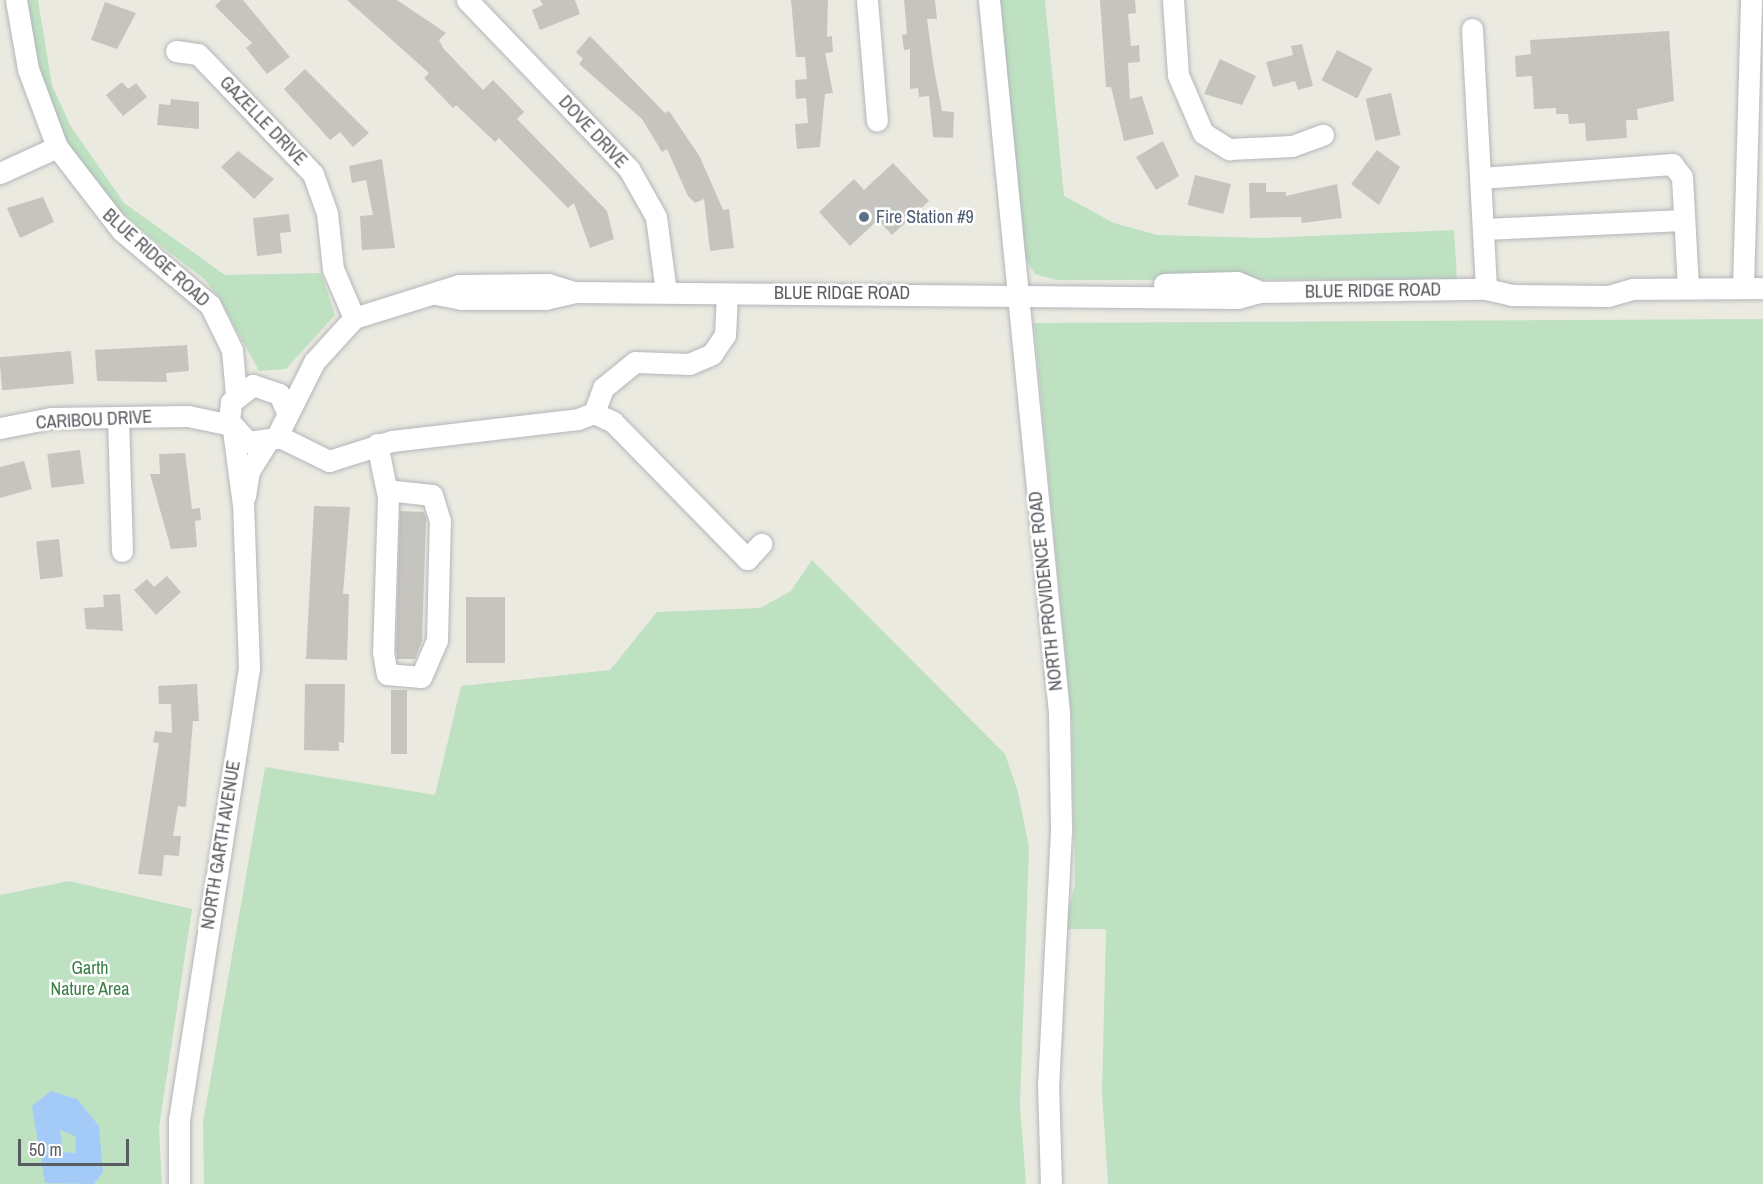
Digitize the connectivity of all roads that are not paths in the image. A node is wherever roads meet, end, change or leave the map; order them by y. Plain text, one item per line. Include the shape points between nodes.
1 (16, 0) edge
2 (467, 0) edge
3 (867, 0) edge
4 (988, 0) edge
5 (1173, 0) edge
6 (1751, 0) edge
7 (1473, 29) dead end
8 (176, 51) dead end
9 (877, 122) dead end
10 (1323, 135) dead end
11 (57, 147) junction
12 (0, 173) edge
13 (1480, 178) junction
14 (1755, 212) edge
15 (1684, 219) junction
16 (1483, 229) junction
17 (1688, 288) junction
18 (1753, 288) edge
19 (1486, 289) junction
20 (666, 292) junction
21 (1014, 293) junction
22 (727, 294) junction
23 (354, 318) junction
24 (232, 350) junction
25 (314, 362) junction
26 (265, 386) junction
27 (234, 398) junction
28 (594, 413) junction
29 (188, 416) junction
30 (118, 417) junction
31 (280, 427) junction
32 (0, 428) edge
33 (232, 428) junction
34 (369, 446) junction
35 (387, 490) junction
36 (243, 505) junction
37 (122, 551) dead end
38 (748, 558) dead end
39 (179, 1184) edge
40 (1051, 1184) edge

1 - 11 street, BLUE RIDGE ROAD via 28,69
2 - 20 street, DOVE DRIVE via 629,169 656,217
3 - 9 street
4 - 21 street, NORTH PROVIDENCE ROAD
5 - 10 street via 1178,75 1203,133 1229,149 1292,146
6 - 14 street
7 - 13 street
8 - 23 street, GAZELLE DRIVE via 198,54 313,174 327,213 333,269
11 - 12 street
11 - 24 street, BLUE RIDGE ROAD via 122,231 210,304
13 - 15 street via 1672,164 1682,177
13 - 16 street
14 - 18 street
15 - 16 street
15 - 17 street
16 - 19 street
17 - 18 street, BLUE RIDGE ROAD
17 - 19 street, BLUE RIDGE ROAD via 1633,289 1585,281 1513,281
19 - 21 street, BLUE RIDGE ROAD via 1260,292 1237,298
20 - 22 street, BLUE RIDGE ROAD
20 - 23 street, BLUE RIDGE ROAD via 575,292 545,299 461,300 436,294 408,297
21 - 22 street, BLUE RIDGE ROAD
21 - 40 street, NORTH PROVIDENCE ROAD via 1059,713 1061,831 1048,1084
22 - 28 street via 725,335 712,354 689,364 635,362 603,388
23 - 25 street, BLUE RIDGE ROAD
24 - 26 street, BLUE RIDGE ROAD
24 - 27 street, BLUE RIDGE ROAD
25 - 26 street, BLUE RIDGE ROAD
25 - 31 street, BLUE RIDGE ROAD
26 - 27 street
26 - 31 street via 279,394
27 - 29 street, CARIBOU DRIVE
27 - 33 street
28 - 34 street
28 - 38 street via 613,423
29 - 30 street, CARIBOU DRIVE
29 - 33 street, CARIBOU DRIVE
30 - 32 street, CARIBOU DRIVE via 51,418
30 - 37 street
31 - 33 street via 248,442
31 - 34 street via 329,462
31 - 36 street, NORTH GARTH AVENUE via 249,471
33 - 36 street, NORTH GARTH AVENUE
34 - 35 street
35 - 35 street via 383,652 387,674 422,677 437,640 440,521 432,495
36 - 39 street, NORTH GARTH AVENUE via 249,667 179,1120

